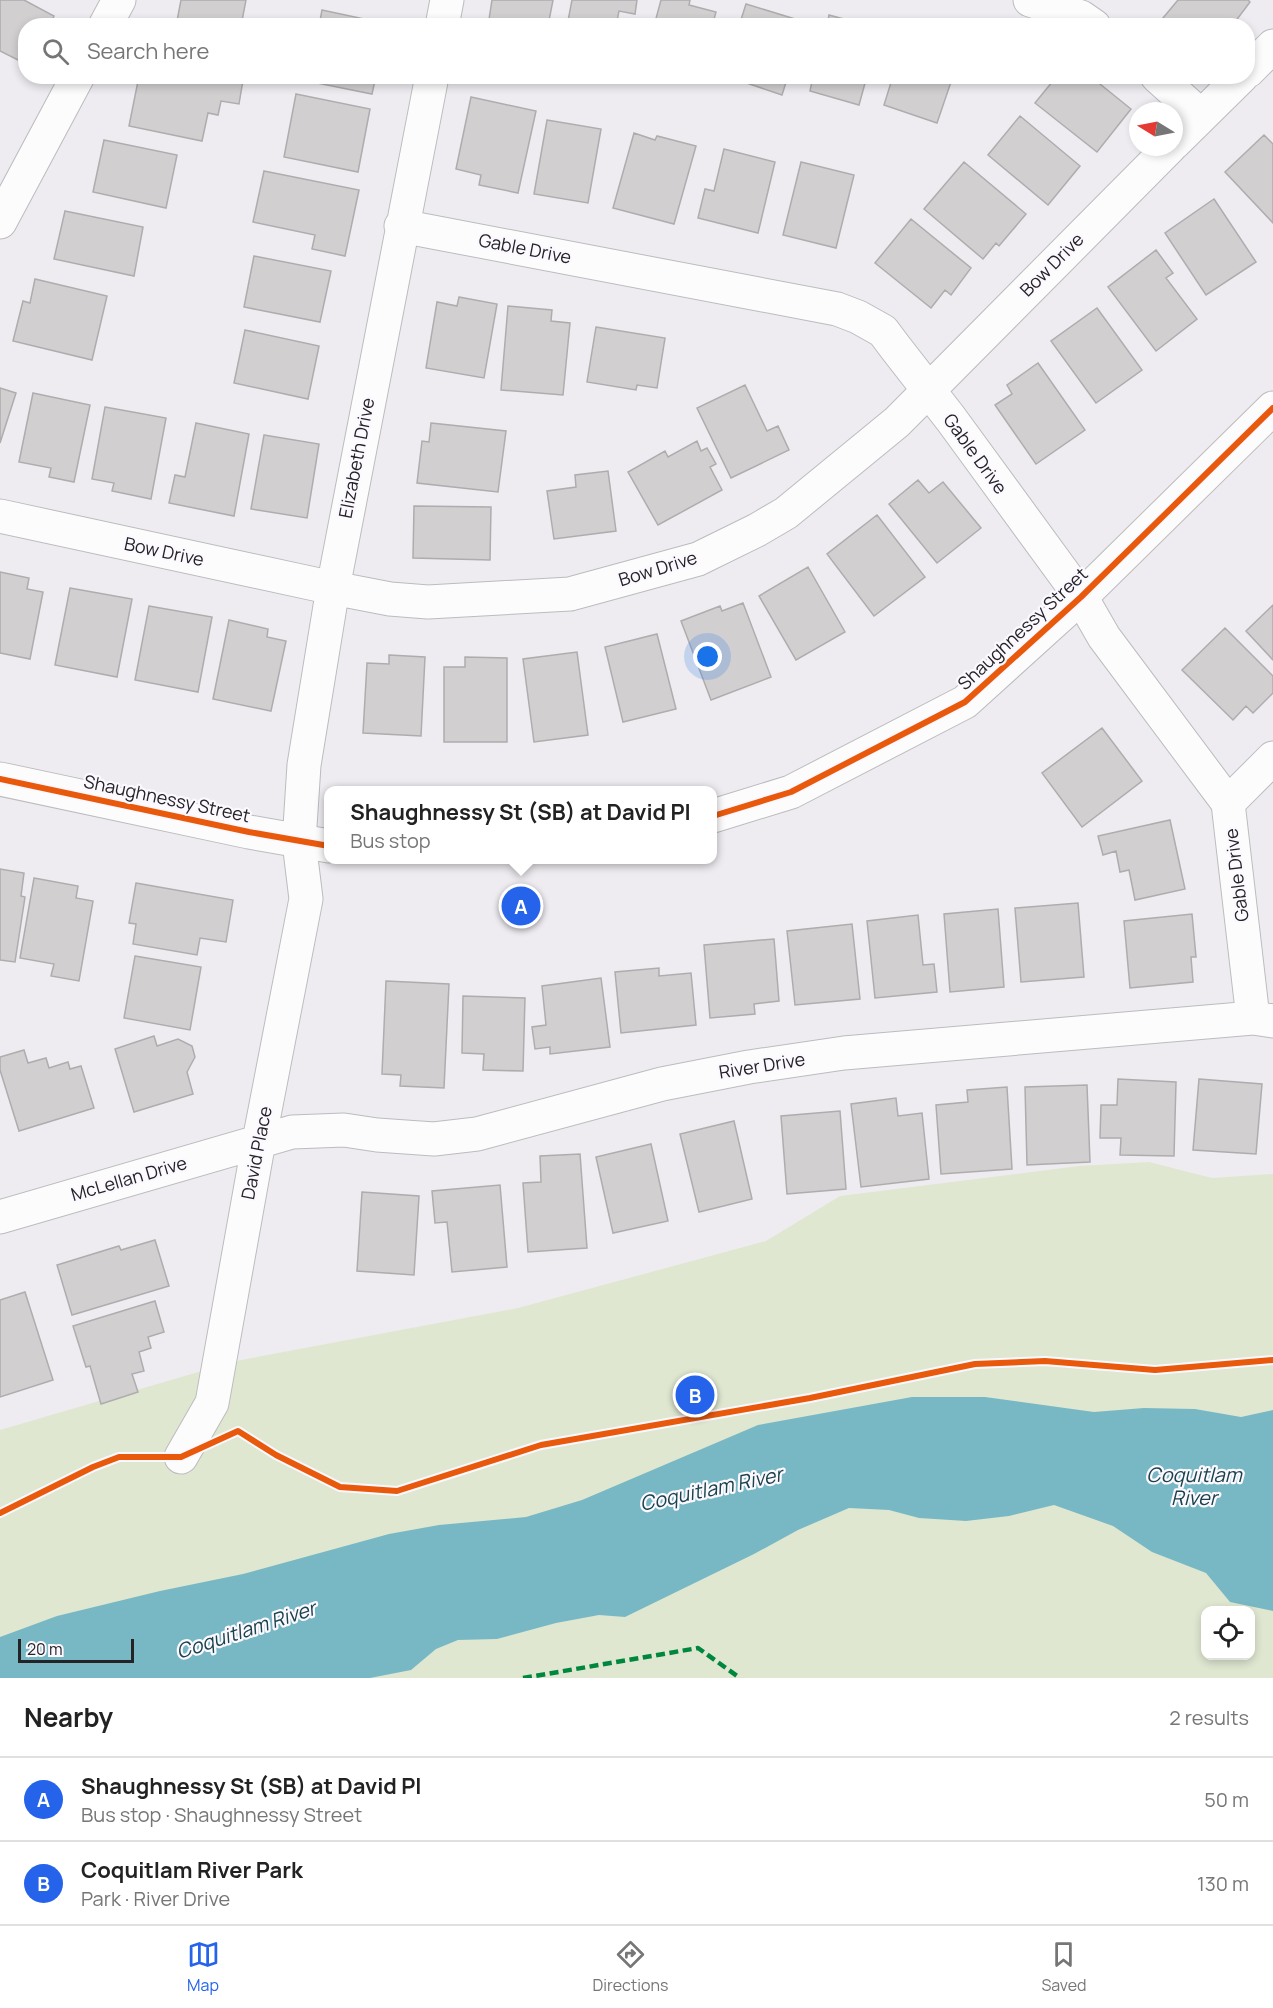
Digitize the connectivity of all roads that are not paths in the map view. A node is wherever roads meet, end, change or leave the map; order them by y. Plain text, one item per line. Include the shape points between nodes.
1 (119, 0) edge
2 (447, 0) edge
3 (1030, 0) edge
4 (109, 18) edge
5 (444, 18) edge
6 (1082, 18) edge
7 (1273, 46) edge
8 (1255, 64) edge
9 (74, 84) edge
10 (430, 84) edge
11 (1165, 84) edge
12 (1234, 84) edge
13 (1201, 116) junction
14 (1183, 134) edge
15 (1161, 156) edge
16 (0, 222) edge
17 (402, 226) junction
18 (928, 391) junction
19 (1273, 408) edge
20 (0, 516) edge
21 (333, 588) junction
22 (1081, 597) junction
23 (1273, 758) edge
24 (0, 779) edge
25 (1228, 802) junction
26 (717, 815) edge
27 (314, 844) edge
28 (1263, 1019) edge
29 (259, 1141) junction
30 (0, 1217) edge
31 (181, 1457) dead end

1 - 4 street
2 - 5 street
3 - 6 street
7 - 8 street
9 - 16 street
10 - 17 street, Elizabeth Drive
11 - 13 street
12 - 13 street
13 - 14 street
15 - 18 street, Bow Drive
17 - 18 street, Gable Drive via 837,309 882,331
17 - 21 street, Elizabeth Drive
18 - 21 street, Bow Drive via 897,422 786,513 698,559 570,594 428,603
18 - 22 street, Gable Drive
19 - 22 street, Shaughnessy Street
20 - 21 street, Bow Drive
21 - 27 street, Elizabeth Drive via 304,765
22 - 25 street, Gable Drive via 1104,637
22 - 26 street, Shaughnessy Street via 965,702 792,792
23 - 25 street
24 - 27 street, Shaughnessy Street
25 - 28 street, Gable Drive
27 - 29 street, David Place
28 - 29 street, River Drive via 844,1053 662,1084 477,1134 434,1139 344,1130 292,1132
29 - 30 street, McLellan Drive
29 - 31 street, David Place via 212,1403

